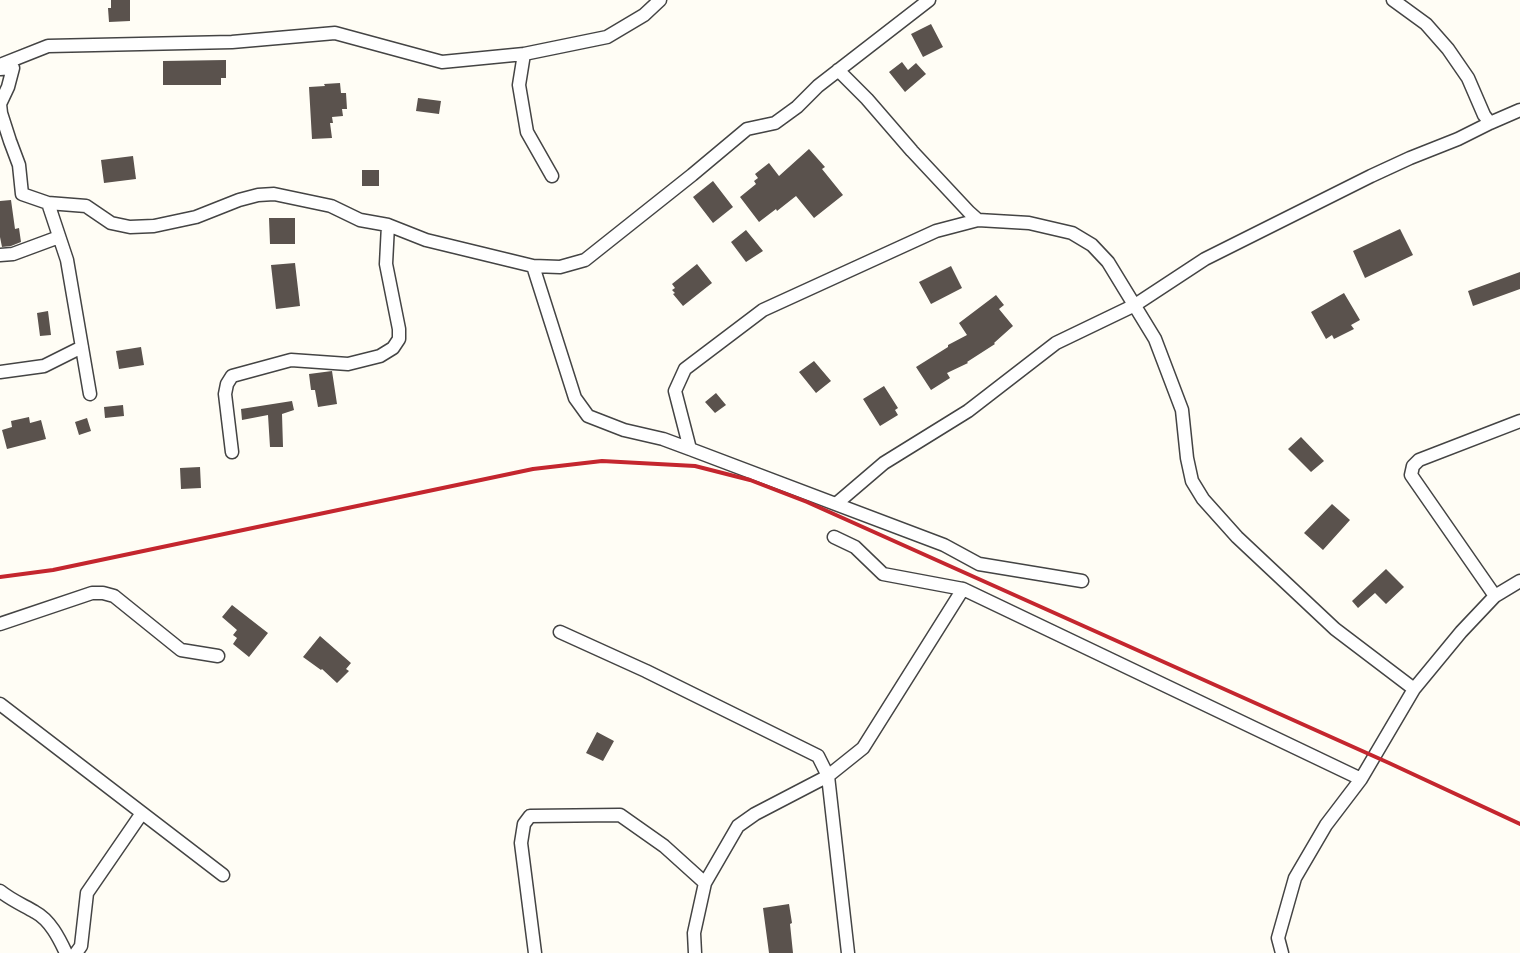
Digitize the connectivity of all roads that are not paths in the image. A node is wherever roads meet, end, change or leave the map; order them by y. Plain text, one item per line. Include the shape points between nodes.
1 (660, 0) edge
2 (929, 0) edge
3 (1393, 0) edge
4 (524, 54) junction
5 (0, 65) edge
6 (0, 68) edge
7 (838, 70) junction
8 (1520, 110) edge
9 (1490, 123) junction
10 (552, 176) dead end
11 (48, 203) junction
12 (978, 220) junction
13 (388, 226) junction
14 (59, 237) junction
15 (0, 255) edge
16 (533, 266) junction
17 (1135, 305) junction
18 (82, 347) junction
19 (0, 372) edge
20 (90, 394) dead end
21 (1520, 421) edge
22 (690, 449) junction
23 (232, 452) dead end
24 (836, 504) junction
25 (834, 537) dead end
26 (1082, 581) dead end
27 (1520, 581) edge
28 (963, 589) junction
29 (1496, 596) junction
30 (0, 624) edge
31 (560, 632) dead end
32 (218, 656) dead end
33 (1414, 689) junction
34 (0, 704) edge
35 (828, 776) junction
36 (1361, 780) junction
37 (142, 813) junction
38 (223, 875) dead end
39 (705, 883) junction
40 (0, 891) edge
41 (66, 953) edge
42 (76, 953) edge
43 (535, 953) edge
44 (695, 953) edge
45 (848, 953) edge
46 (1282, 953) edge

1 - 4 street via 644,15 607,37
2 - 7 street
3 - 9 street via 1426,24 1448,49 1468,78
4 - 5 street via 442,62 336,33 232,42 48,46
4 - 10 street via 519,85 527,132
6 - 11 street via 13,68 0,104 19,165 22,194
7 - 12 street
7 - 16 street via 775,123 747,129 585,260 560,267
8 - 9 street
9 - 17 street via 1371,176 1205,259
11 - 13 street via 86,206 111,223 130,227 154,226 196,217 239,200 274,194 331,206 360,220
11 - 14 street
12 - 17 street via 1029,223 1072,233 1092,245 1108,262
12 - 22 street via 936,231 763,310 685,369 675,391
13 - 16 street via 426,240
13 - 23 street via 386,264 399,340 380,356 348,364 291,360 232,376 226,394
14 - 15 street via 13,254
14 - 18 street via 67,260
16 - 22 street via 575,398 588,416
17 - 24 street via 1056,343 968,411 884,463
17 - 33 street via 1154,339 1182,410 1192,481 1203,499 1237,537 1335,629
18 - 19 street via 44,366
18 - 20 street
21 - 29 street via 1419,460 1411,475
22 - 24 street
24 - 26 street via 944,545 979,564
25 - 28 street via 855,547 883,574
27 - 29 street
28 - 35 street via 863,748
28 - 36 street
29 - 33 street
30 - 32 street via 92,593 103,593 114,596 181,650
31 - 35 street via 818,756
33 - 36 street
34 - 37 street
35 - 39 street via 738,826
35 - 45 street
36 - 46 street via 1326,825 1295,878 1278,938
37 - 38 street
37 - 42 street via 87,893 81,946
39 - 43 street via 664,846 620,814 530,816 524,824 521,843
39 - 44 street via 694,933
40 - 41 street via 46,920

